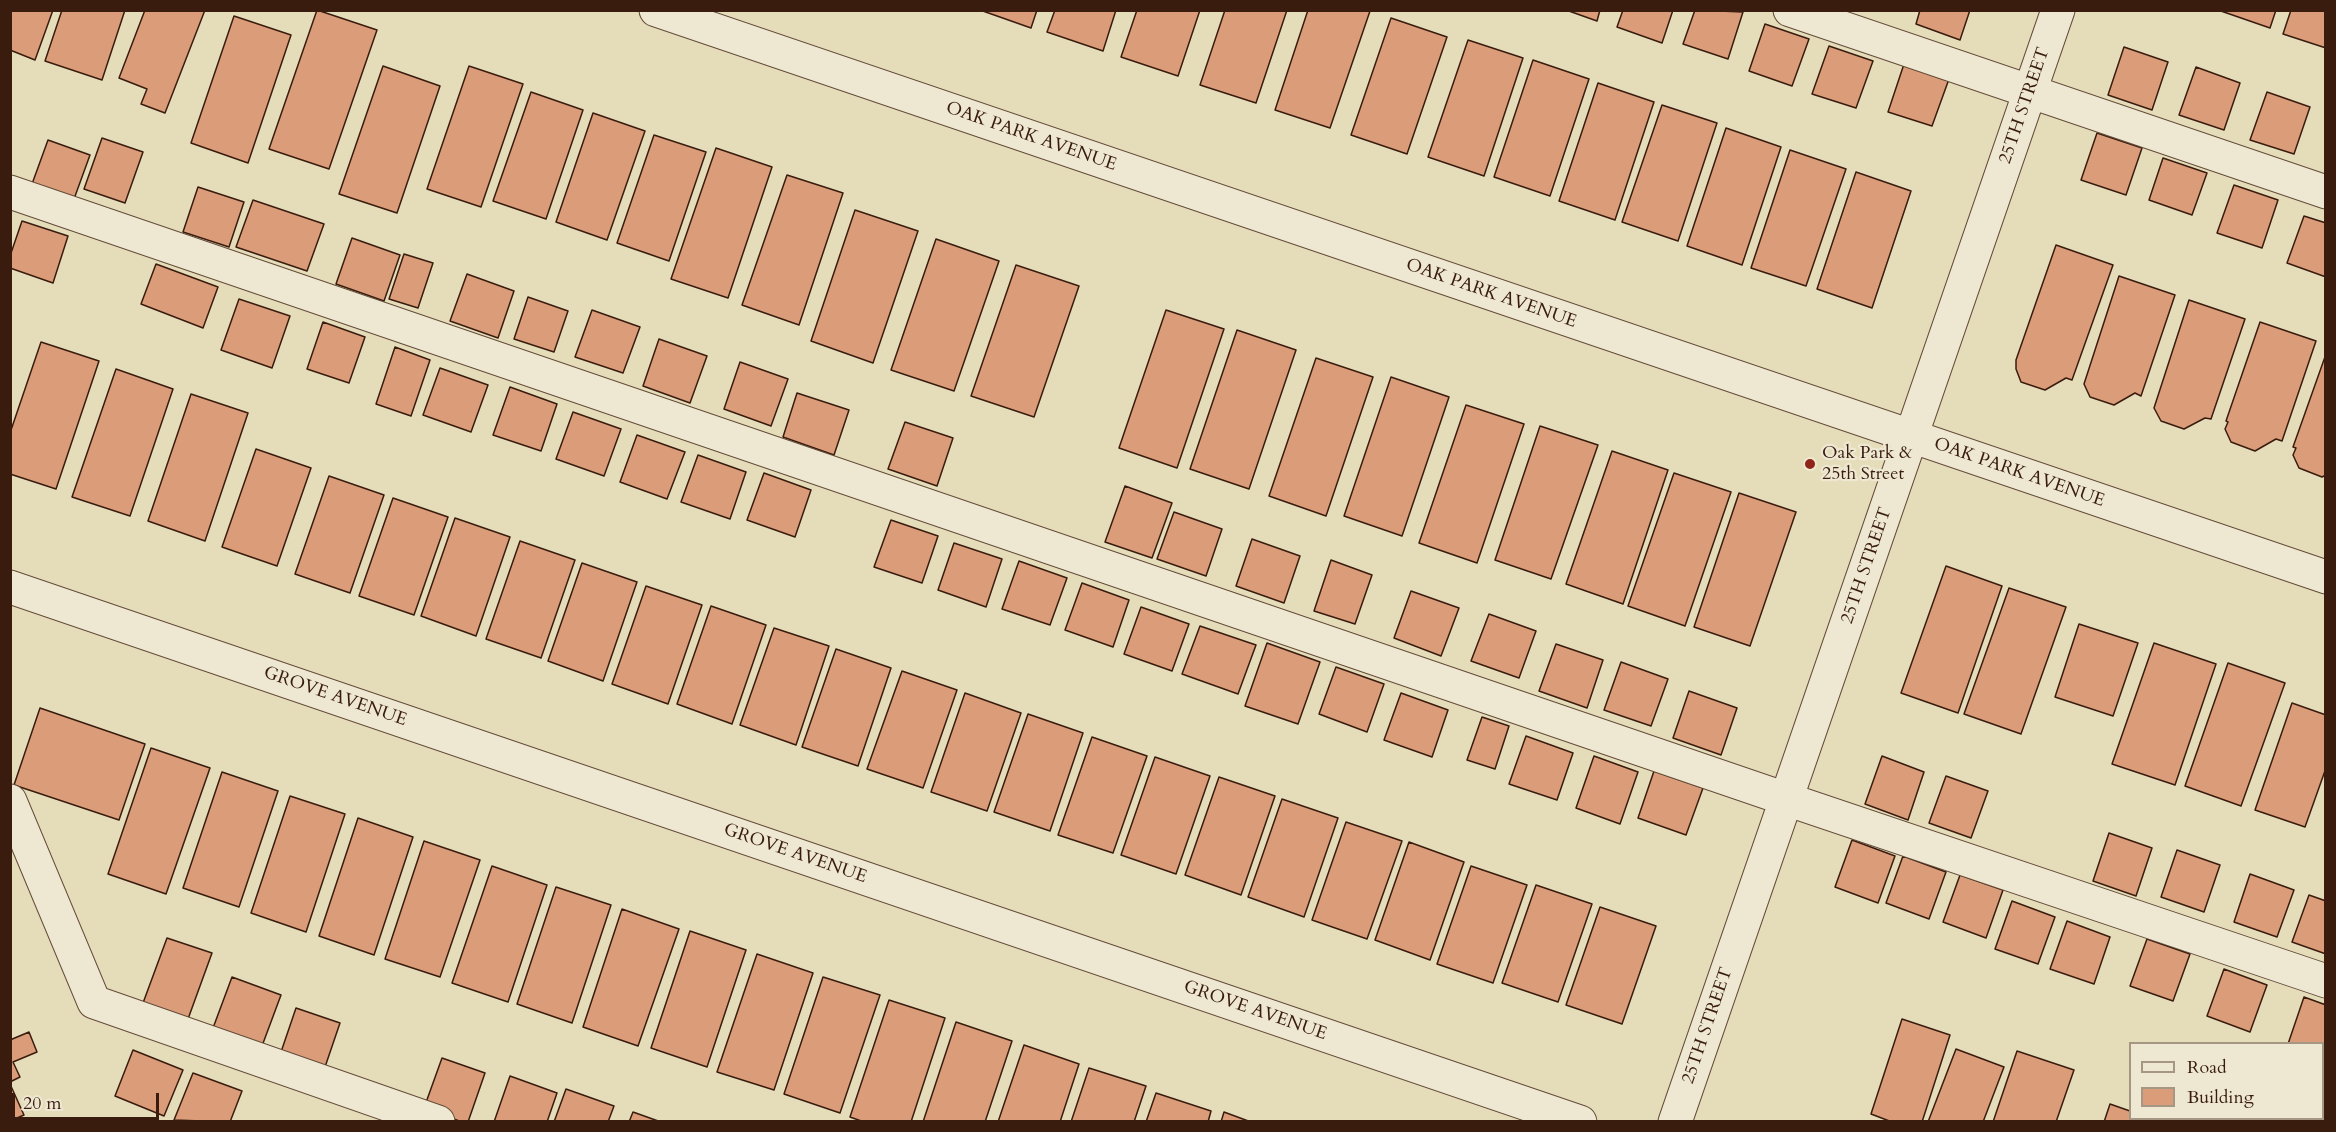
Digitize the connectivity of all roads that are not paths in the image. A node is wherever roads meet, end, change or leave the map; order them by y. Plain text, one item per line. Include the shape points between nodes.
1 (656, 10) edge
2 (1790, 10) edge
3 (2058, 10) edge
4 (2030, 92) junction
5 (10, 192) edge
6 (2325, 192) edge
7 (1911, 436) junction
8 (2325, 577) edge
9 (10, 586) edge
10 (1786, 799) junction
11 (10, 801) edge
12 (2325, 981) edge
13 (438, 1122) edge
14 (1580, 1122) edge
15 (1675, 1122) edge

1 - 7 street, OAK PARK AVENUE
2 - 4 street
3 - 4 street, 25TH STREET
4 - 6 street
4 - 7 street, 25TH STREET
5 - 10 street
7 - 8 street, OAK PARK AVENUE
7 - 10 street, 25TH STREET
9 - 14 street, GROVE AVENUE
10 - 12 street
10 - 15 street, 25TH STREET
11 - 13 street via 94,1002

